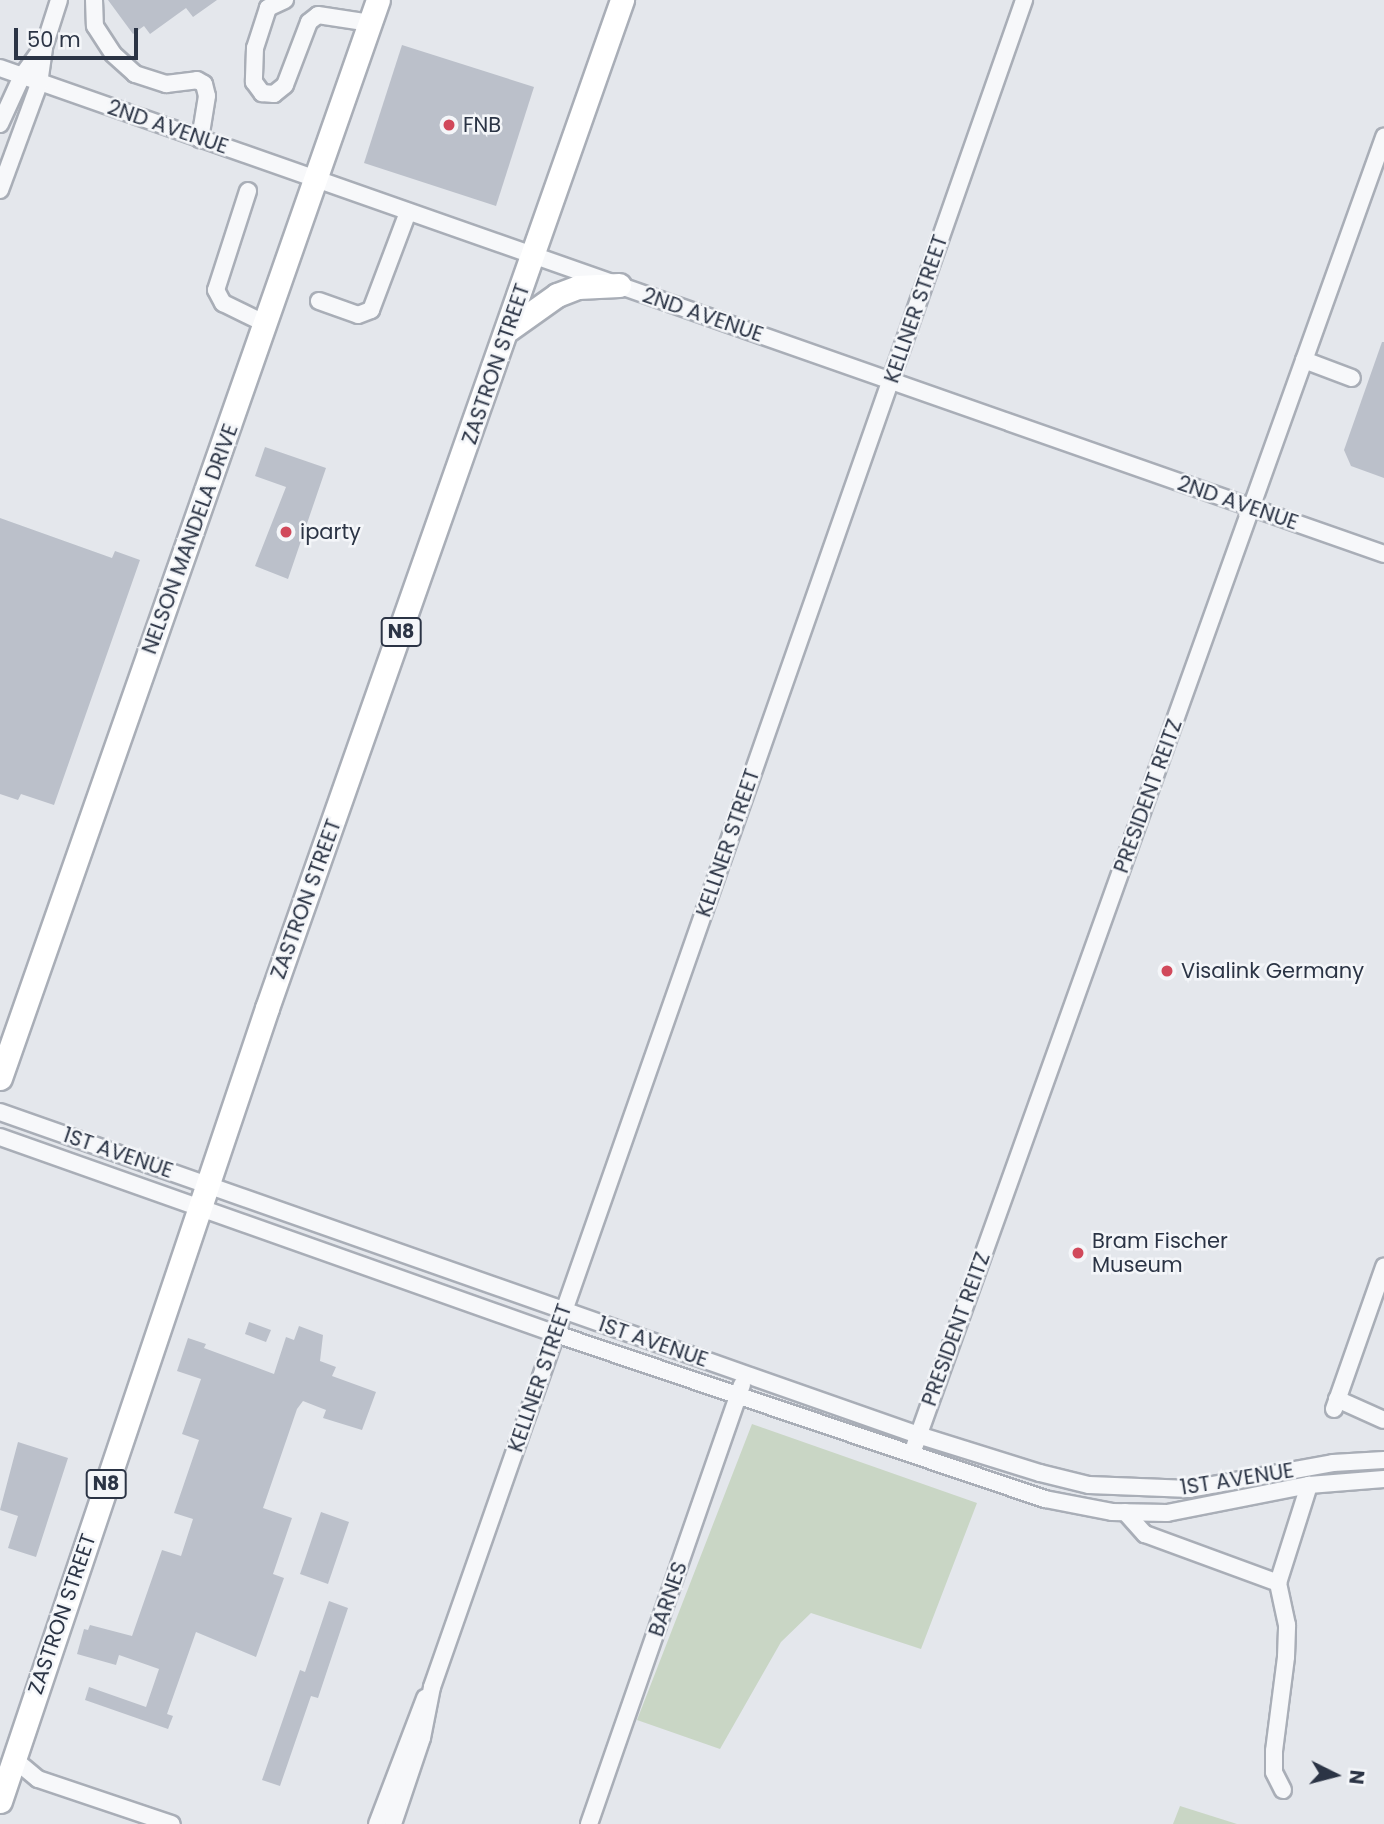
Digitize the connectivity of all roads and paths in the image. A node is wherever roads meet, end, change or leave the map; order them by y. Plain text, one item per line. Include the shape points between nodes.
1 (59, 0) edge
2 (94, 0) edge
3 (285, 0) edge
4 (378, 0) edge
5 (622, 0) edge
6 (1024, 0) edge
7 (370, 23) junction
8 (44, 47) junction
9 (0, 68) edge
10 (22, 76) junction
11 (39, 84) junction
12 (0, 124) edge
13 (1384, 137) edge
14 (200, 139) junction
15 (316, 179) junction
16 (0, 190) edge
17 (248, 191) dead end
18 (408, 212) junction
19 (533, 256) junction
20 (619, 285) junction
21 (319, 301) dead end
22 (266, 324) junction
23 (509, 329) junction
24 (1304, 360) junction
25 (1352, 378) dead end
26 (890, 381) junction
27 (1251, 507) junction
28 (1384, 554) edge
29 (0, 1078) edge
30 (0, 1112) edge
31 (0, 1137) edge
32 (208, 1184) junction
33 (198, 1210) junction
34 (1384, 1267) edge
35 (563, 1312) junction
36 (556, 1334) junction
37 (746, 1373) junction
38 (740, 1394) junction
39 (1384, 1420) edge
40 (918, 1435) junction
41 (912, 1454) junction
42 (1384, 1460) edge
43 (1384, 1479) edge
44 (1309, 1485) junction
45 (1115, 1488) junction
46 (1119, 1512) junction
47 (1278, 1583) junction
48 (432, 1687) junction
49 (14, 1759) junction
50 (38, 1779) junction
51 (1283, 1790) dead end
52 (3, 1791) edge
53 (172, 1824) edge
54 (377, 1824) edge
55 (393, 1824) edge
56 (589, 1824) edge

1 - 8 street
2 - 14 street via 95,26 113,54 135,74 166,84 197,80 204,84 207,96
3 - 7 street via 268,8 255,48 254,82 262,93 274,94 285,85 309,22 318,15
4 - 7 highway, NELSON MANDELA DRIVE
5 - 19 highway, ZASTRON STREET / N8
6 - 26 street, KELLNER STREET
7 - 15 highway, NELSON MANDELA DRIVE
8 - 10 street
8 - 11 street
9 - 10 street, 2ND AVENUE
10 - 11 street, 2ND AVENUE
10 - 12 street
11 - 14 street, 2ND AVENUE
11 - 16 street
13 - 24 street, PRESIDENT REITZ
14 - 15 street, 2ND AVENUE
15 - 18 street, 2ND AVENUE
15 - 22 highway, NELSON MANDELA DRIVE
17 - 22 street via 216,290 223,303
18 - 19 street, 2ND AVENUE
18 - 21 street via 371,310 358,315
19 - 20 street, 2ND AVENUE
19 - 23 highway, ZASTRON STREET / N8
20 - 23 highway via 579,287 556,295
20 - 26 street, 2ND AVENUE
22 - 29 highway, NELSON MANDELA DRIVE
23 - 32 highway, ZASTRON STREET / N8
24 - 25 street
24 - 27 street, PRESIDENT REITZ
26 - 27 street, 2ND AVENUE
26 - 35 street, KELLNER STREET
27 - 28 street, 2ND AVENUE
27 - 40 street, PRESIDENT REITZ
30 - 32 street, 1ST AVENUE
31 - 33 street, 1ST AVENUE
32 - 33 highway, ZASTRON STREET / N8
32 - 35 street, 1ST AVENUE
33 - 36 street, 1ST AVENUE
33 - 49 highway, ZASTRON STREET / N8
34 - 39 street via 1335,1404
35 - 36 street, KELLNER STREET
35 - 37 street, 1ST AVENUE
36 - 38 street, 1ST AVENUE
36 - 48 street, KELLNER STREET
37 - 38 street, BARNES
37 - 40 street, 1ST AVENUE
38 - 41 street, 1ST AVENUE
38 - 56 street, BARNES
40 - 41 street, PRESIDENT REITZ
40 - 45 street, 1ST AVENUE via 1040,1474
41 - 46 street, 1ST AVENUE via 1045,1499
42 - 45 street, 1ST AVENUE via 1319,1465 1190,1489
43 - 44 street, 1ST AVENUE
44 - 46 street, 1ST AVENUE via 1217,1506 1167,1513
44 - 47 street
45 - 46 street
46 - 47 street via 1145,1534
47 - 51 street via 1286,1647 1274,1751 1275,1772
48 - 54 street, KELLNER STREET via 419,1707
48 - 55 street, KELLNER STREET via 422,1738
49 - 50 street
49 - 52 highway, ZASTRON STREET / N8
50 - 52 street
50 - 53 street

